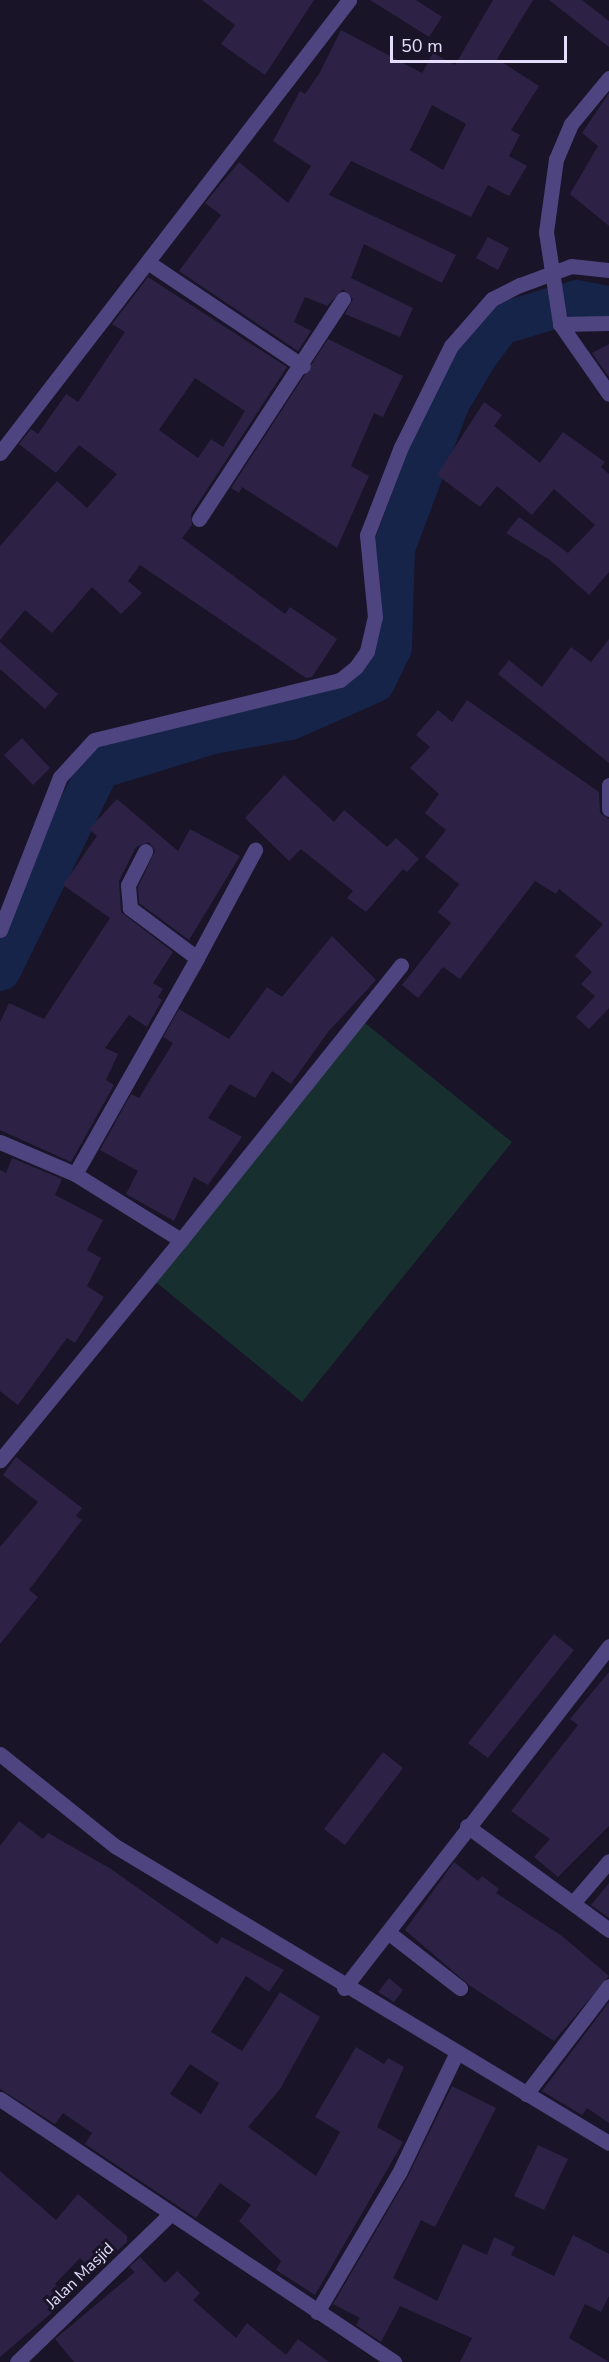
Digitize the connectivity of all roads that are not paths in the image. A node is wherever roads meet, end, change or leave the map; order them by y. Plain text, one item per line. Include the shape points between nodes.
1 (348, 0) edge
2 (609, 78) edge
3 (149, 263) junction
4 (609, 270) edge
5 (550, 276) junction
6 (343, 299) dead end
7 (559, 321) junction
8 (609, 323) edge
9 (303, 366) junction
10 (609, 394) edge
11 (0, 453) edge
12 (199, 519) dead end
13 (609, 784) edge
14 (609, 810) edge
15 (255, 850) dead end
16 (146, 851) dead end
17 (0, 930) edge
18 (196, 958) junction
19 (401, 965) dead end
20 (0, 1142) edge
21 (75, 1174) junction
22 (181, 1240) junction
23 (0, 1460) edge
24 (609, 1646) edge
25 (0, 1754) edge
26 (467, 1826) junction
27 (609, 1861) edge
28 (573, 1903) junction
29 (609, 1930) edge
30 (389, 1933) junction
31 (609, 1986) edge
32 (344, 1988) junction
33 (460, 1988) dead end
34 (456, 2052) junction
35 (526, 2094) junction
36 (0, 2099) edge
37 (609, 2143) edge
38 (168, 2216) junction
39 (317, 2312) junction
40 (17, 2362) edge
41 (394, 2362) edge

1 - 3 street
2 - 5 street via 571,124 556,159 546,232
3 - 9 street
3 - 11 street
4 - 5 street via 582,266
5 - 7 street
5 - 17 street via 492,300 473,317 428,389 367,535 375,617 367,651 356,667 340,680 94,740 60,777
6 - 9 street
7 - 8 street
7 - 10 street
9 - 12 street
13 - 14 street
15 - 18 street
16 - 18 street via 128,885 130,908
18 - 21 street
19 - 22 street
20 - 21 street
21 - 22 street
22 - 23 street
24 - 26 street
25 - 32 street via 115,1846
26 - 28 street
26 - 30 street
27 - 28 street
28 - 29 street
30 - 32 street
30 - 33 street
31 - 35 street
32 - 34 street
34 - 35 street
34 - 39 street via 399,2173
35 - 37 street
36 - 38 street
38 - 39 street
38 - 40 street, Jalan Masjid
39 - 41 street

